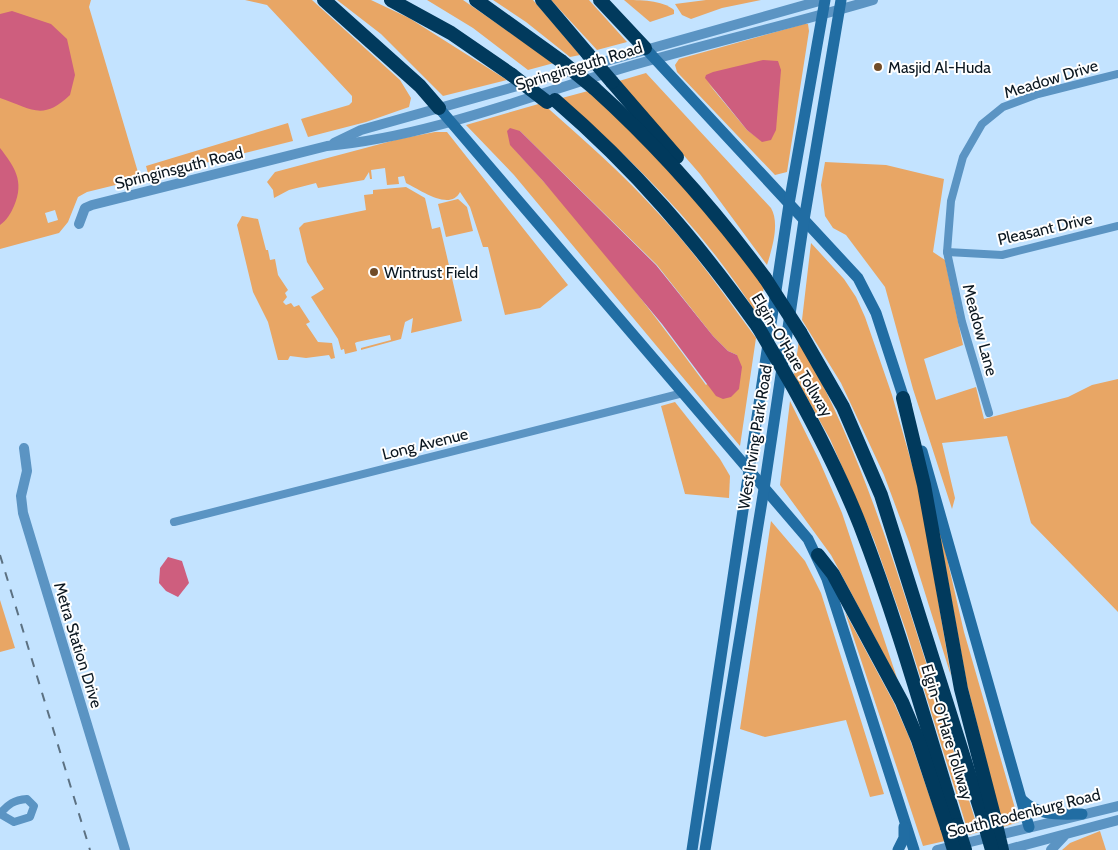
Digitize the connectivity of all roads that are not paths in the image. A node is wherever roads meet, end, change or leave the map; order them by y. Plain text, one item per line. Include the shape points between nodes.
1 (324, 0) edge
2 (391, 0) edge
3 (411, 0) edge
4 (476, 0) edge
5 (542, 0) edge
6 (600, 0) edge
7 (824, 0) edge
8 (873, 0) edge
9 (840, 5) edge
10 (821, 15) junction
11 (650, 54) junction
12 (516, 74) junction
13 (1118, 74) edge
14 (438, 108) junction
15 (449, 122) junction
16 (327, 146) junction
17 (789, 204) junction
18 (717, 215) junction
19 (804, 220) junction
20 (79, 224) dead end
21 (1118, 226) edge
22 (947, 252) junction
23 (683, 393) junction
24 (903, 398) junction
25 (989, 413) dead end
26 (24, 448) dead end
27 (749, 468) junction
28 (764, 488) junction
29 (174, 522) dead end
30 (818, 555) junction
31 (1022, 800) junction
32 (1118, 806) edge
33 (1082, 814) junction
34 (988, 817) junction
35 (904, 818) junction
36 (1118, 820) edge
37 (952, 826) junction
38 (1029, 827) junction
39 (1067, 834) junction
40 (1034, 847) edge
41 (124, 850) edge
42 (692, 850) edge
43 (705, 850) edge
44 (898, 850) edge
45 (914, 850) edge
46 (938, 850) edge
47 (954, 850) edge
48 (965, 850) edge
49 (992, 850) edge
50 (1002, 850) edge
51 (1006, 850) edge
52 (1051, 850) edge

1 - 14 highway via 420,86
2 - 12 highway
3 - 12 highway, Elgin-O'Hare Tollway via 462,31
4 - 18 highway, Elgin-O'Hare Tollway, bridge via 594,88 651,142
5 - 18 highway, bridge via 705,192
6 - 11 highway
7 - 10 main road, West Irving Park Road
7 - 11 street, Springinsguth Road
8 - 9 street, Springinsguth Road
9 - 10 street, Springinsguth Road
9 - 19 main road, West Irving Park Road
10 - 11 street, Springinsguth Road
10 - 17 main road, West Irving Park Road
11 - 14 street, Springinsguth Road
11 - 15 street, Springinsguth Road
11 - 17 main road
12 - 37 highway, Elgin-O'Hare Tollway, bridge via 585,126 628,166 687,231 758,327 792,385 860,524 893,621
13 - 22 street, Meadow Drive via 1038,94 1003,107 982,124 963,157 951,201
14 - 15 main road
14 - 16 street, Springinsguth Road via 361,130
15 - 16 street, Springinsguth Road via 366,143
15 - 23 main road
16 - 20 street, Springinsguth Road via 92,205 85,208
17 - 19 main road
17 - 27 main road, West Irving Park Road
18 - 34 highway, Elgin-O'Hare Tollway, bridge via 765,278 843,407 881,495
19 - 24 main road via 843,259 869,297
19 - 28 main road, West Irving Park Road
21 - 22 street, Pleasant Drive via 1002,255
22 - 25 street, Meadow Lane via 962,322
23 - 27 main road
23 - 29 street, Long Avenue
24 - 31 main road via 914,424
24 - 34 highway via 924,484
26 - 41 street, Metra Station Drive via 27,471 20,503 22,513
27 - 28 main road
27 - 42 main road, West Irving Park Road
28 - 30 main road via 790,516
28 - 43 main road, West Irving Park Road
30 - 35 main road
30 - 37 highway via 834,574 902,702
31 - 33 main road via 1030,808 1051,815
31 - 38 main road
32 - 33 street, South Rodenburg Road
33 - 38 street, South Rodenburg Road
34 - 49 highway, Elgin-O'Hare Tollway, bridge
34 - 50 highway, bridge
35 - 44 main road via 904,838
35 - 45 main road
36 - 39 street, South Rodenburg Road
37 - 47 highway, bridge
37 - 48 highway, Elgin-O'Hare Tollway, bridge
38 - 40 street
38 - 46 street, South Rodenburg Road
39 - 40 street, South Rodenburg Road
39 - 52 street
40 - 51 street, South Rodenburg Road

